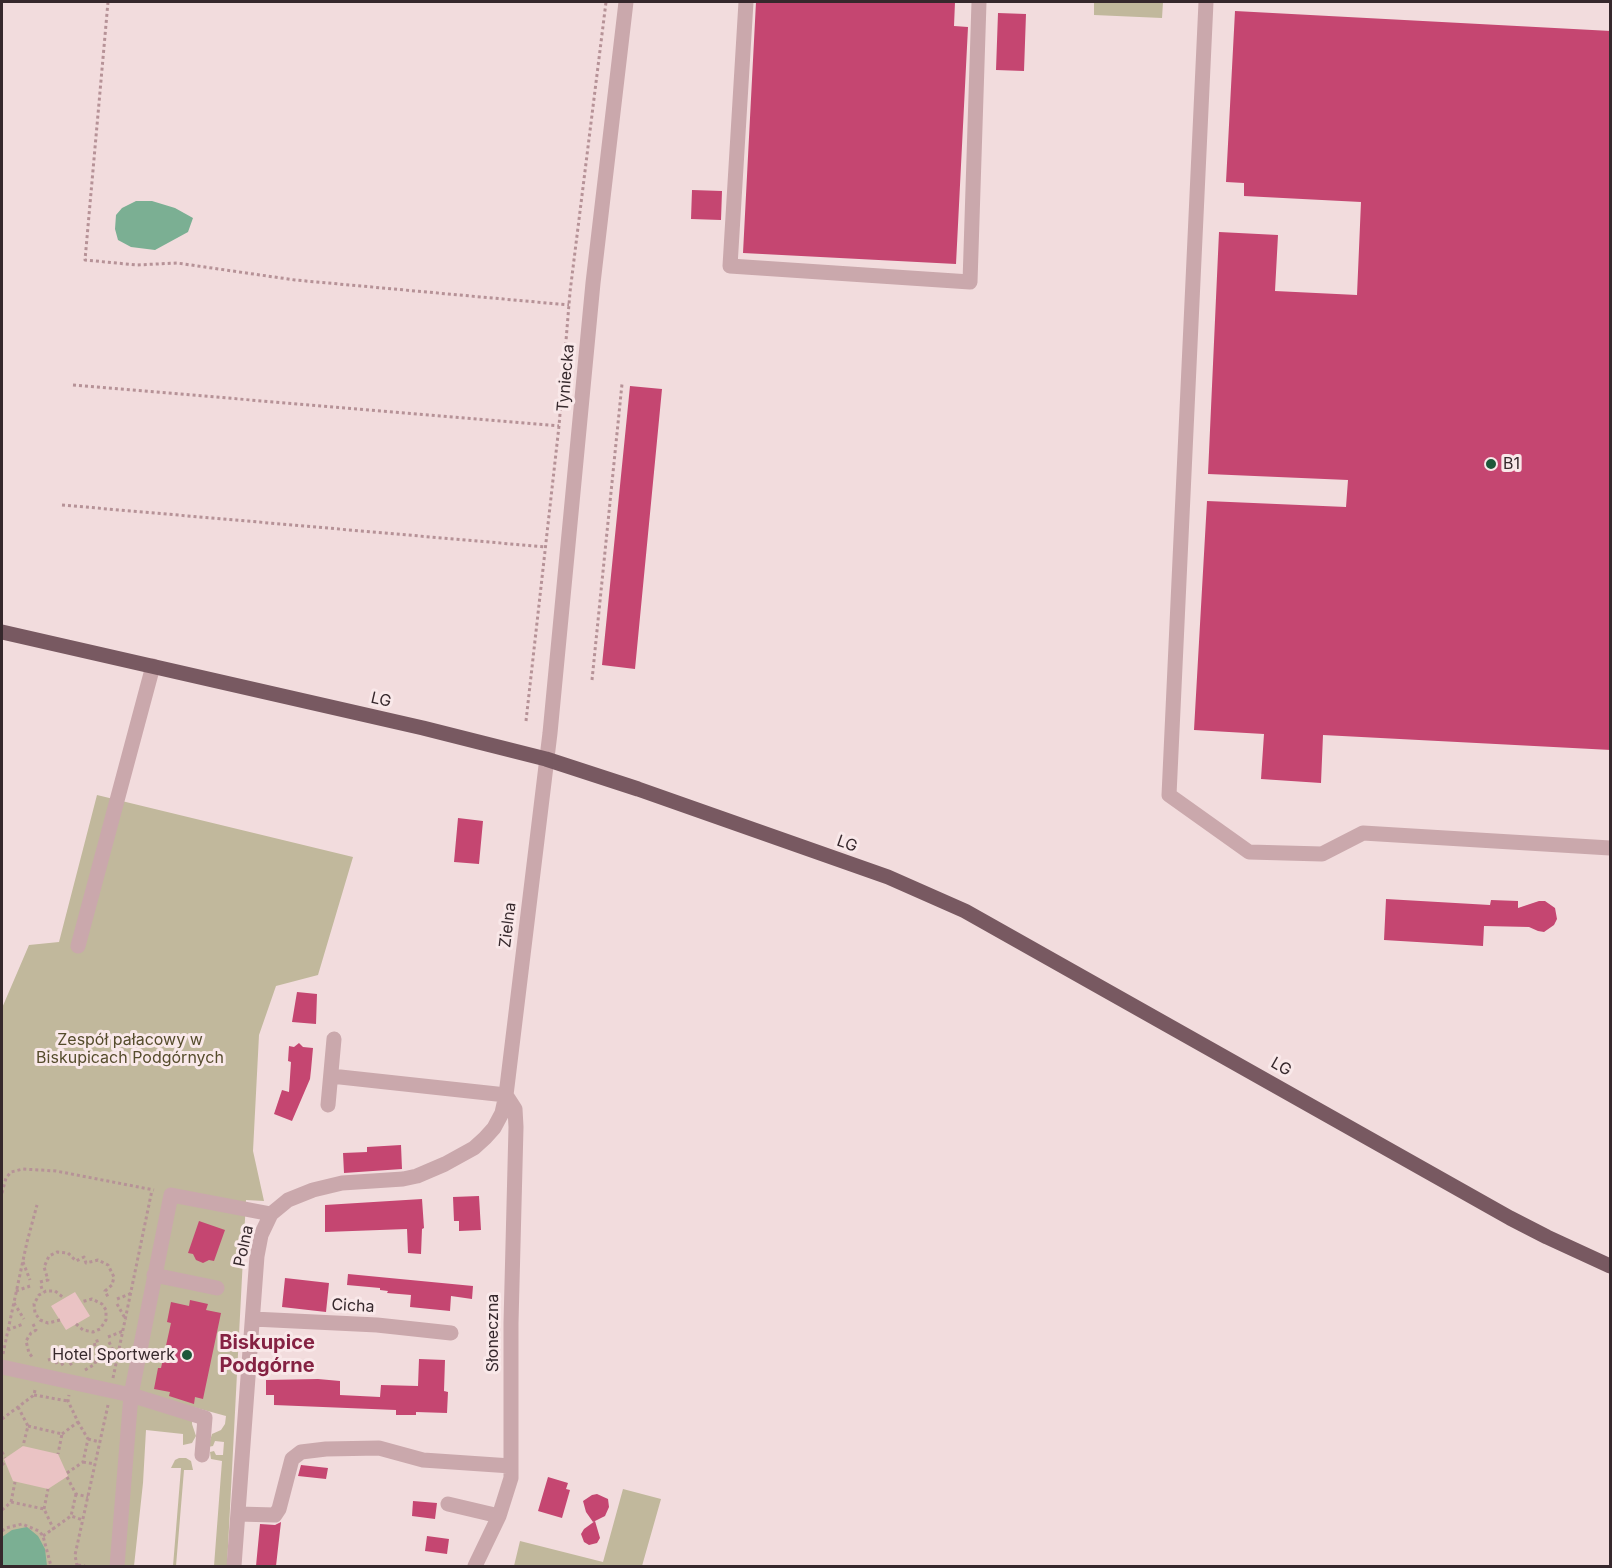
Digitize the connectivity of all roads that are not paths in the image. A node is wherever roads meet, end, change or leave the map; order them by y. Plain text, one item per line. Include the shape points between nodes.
1 (626, 2) edge
2 (746, 2) edge
3 (979, 2) edge
4 (1206, 2) edge
5 (2, 632) edge
6 (153, 666) junction
7 (546, 759) junction
8 (1611, 848) edge
9 (78, 946) dead end
10 (334, 1039) dead end
11 (331, 1076) junction
12 (506, 1095) junction
13 (328, 1105) dead end
14 (270, 1214) junction
15 (1611, 1266) edge
16 (154, 1275) junction
17 (217, 1287) dead end
18 (254, 1319) junction
19 (451, 1333) dead end
20 (2, 1367) edge
21 (131, 1395) junction
22 (202, 1455) dead end
23 (511, 1466) junction
24 (448, 1504) dead end
25 (238, 1514) junction
26 (499, 1516) junction
27 (117, 1566) edge
28 (234, 1566) edge
29 (476, 1566) edge

1 - 7 street, Tyniecka via 593,282
2 - 3 street via 730,266 970,282
4 - 8 street via 1169,795 1249,852 1322,854 1363,833
5 - 6 main road, LG
6 - 7 main road, LG
6 - 9 street
7 - 12 street, Zielna
7 - 15 main road, LG via 888,877 965,911 1510,1218
10 - 11 street
11 - 12 street
11 - 13 street
12 - 14 street, Polna via 494,1128 474,1148 445,1164 403,1179 342,1183 313,1190 288,1200
12 - 23 street, Słoneczna via 514,1109 516,1128
14 - 16 street via 171,1195
14 - 18 street, Polna via 257,1256
16 - 17 street
16 - 21 street
18 - 19 street, Cicha
18 - 25 street, Polna
20 - 21 street via 41,1366 76,1374
21 - 22 street via 205,1418
21 - 27 street
23 - 25 street via 423,1460 379,1448 301,1452 292,1459 275,1515
23 - 26 street, Słoneczna
24 - 26 street
25 - 28 street, Polna
26 - 29 street, Słoneczna

